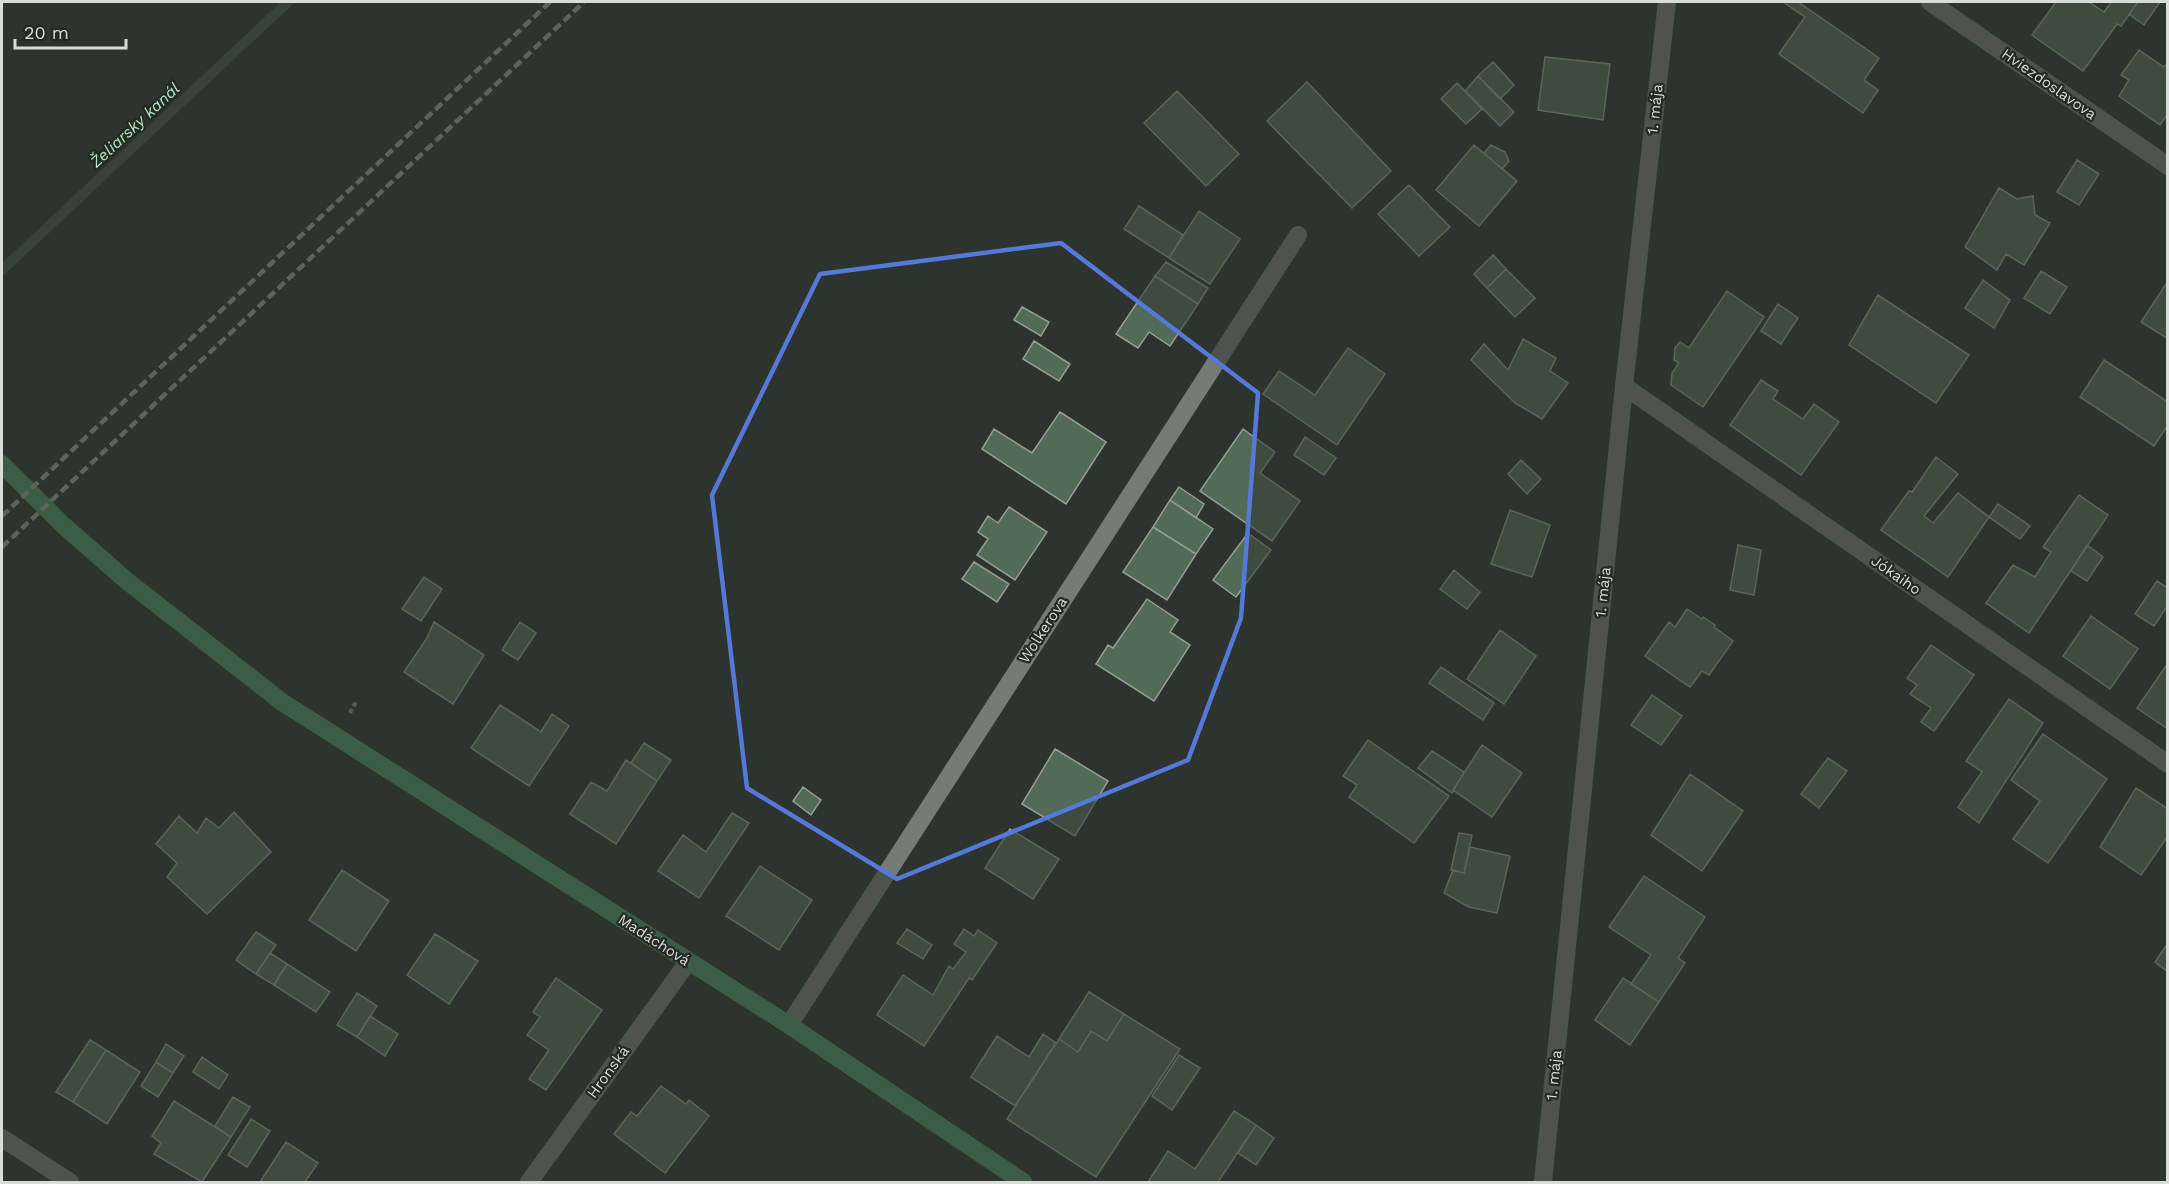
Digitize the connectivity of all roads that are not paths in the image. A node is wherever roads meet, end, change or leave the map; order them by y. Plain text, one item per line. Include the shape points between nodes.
1 (1667, 2) edge
2 (1930, 2) edge
3 (2168, 166) edge
4 (1298, 236) dead end
5 (1624, 386) junction
6 (2, 464) edge
7 (2168, 764) edge
8 (688, 962) junction
9 (789, 1025) junction
10 (2, 1138) edge
11 (70, 1182) edge
12 (529, 1182) edge
13 (1023, 1182) edge
14 (1543, 1182) edge

1 - 5 street, 1. mája
2 - 3 street, Hviezdoslavova
4 - 9 street, Wolkerova
5 - 7 street, Jókaiho
5 - 14 street, 1. mája
6 - 8 main road, Madáchová via 127,581 282,702
8 - 9 main road, Madáchová
8 - 12 street, Hronská
9 - 13 main road, Madáchová
10 - 11 street

